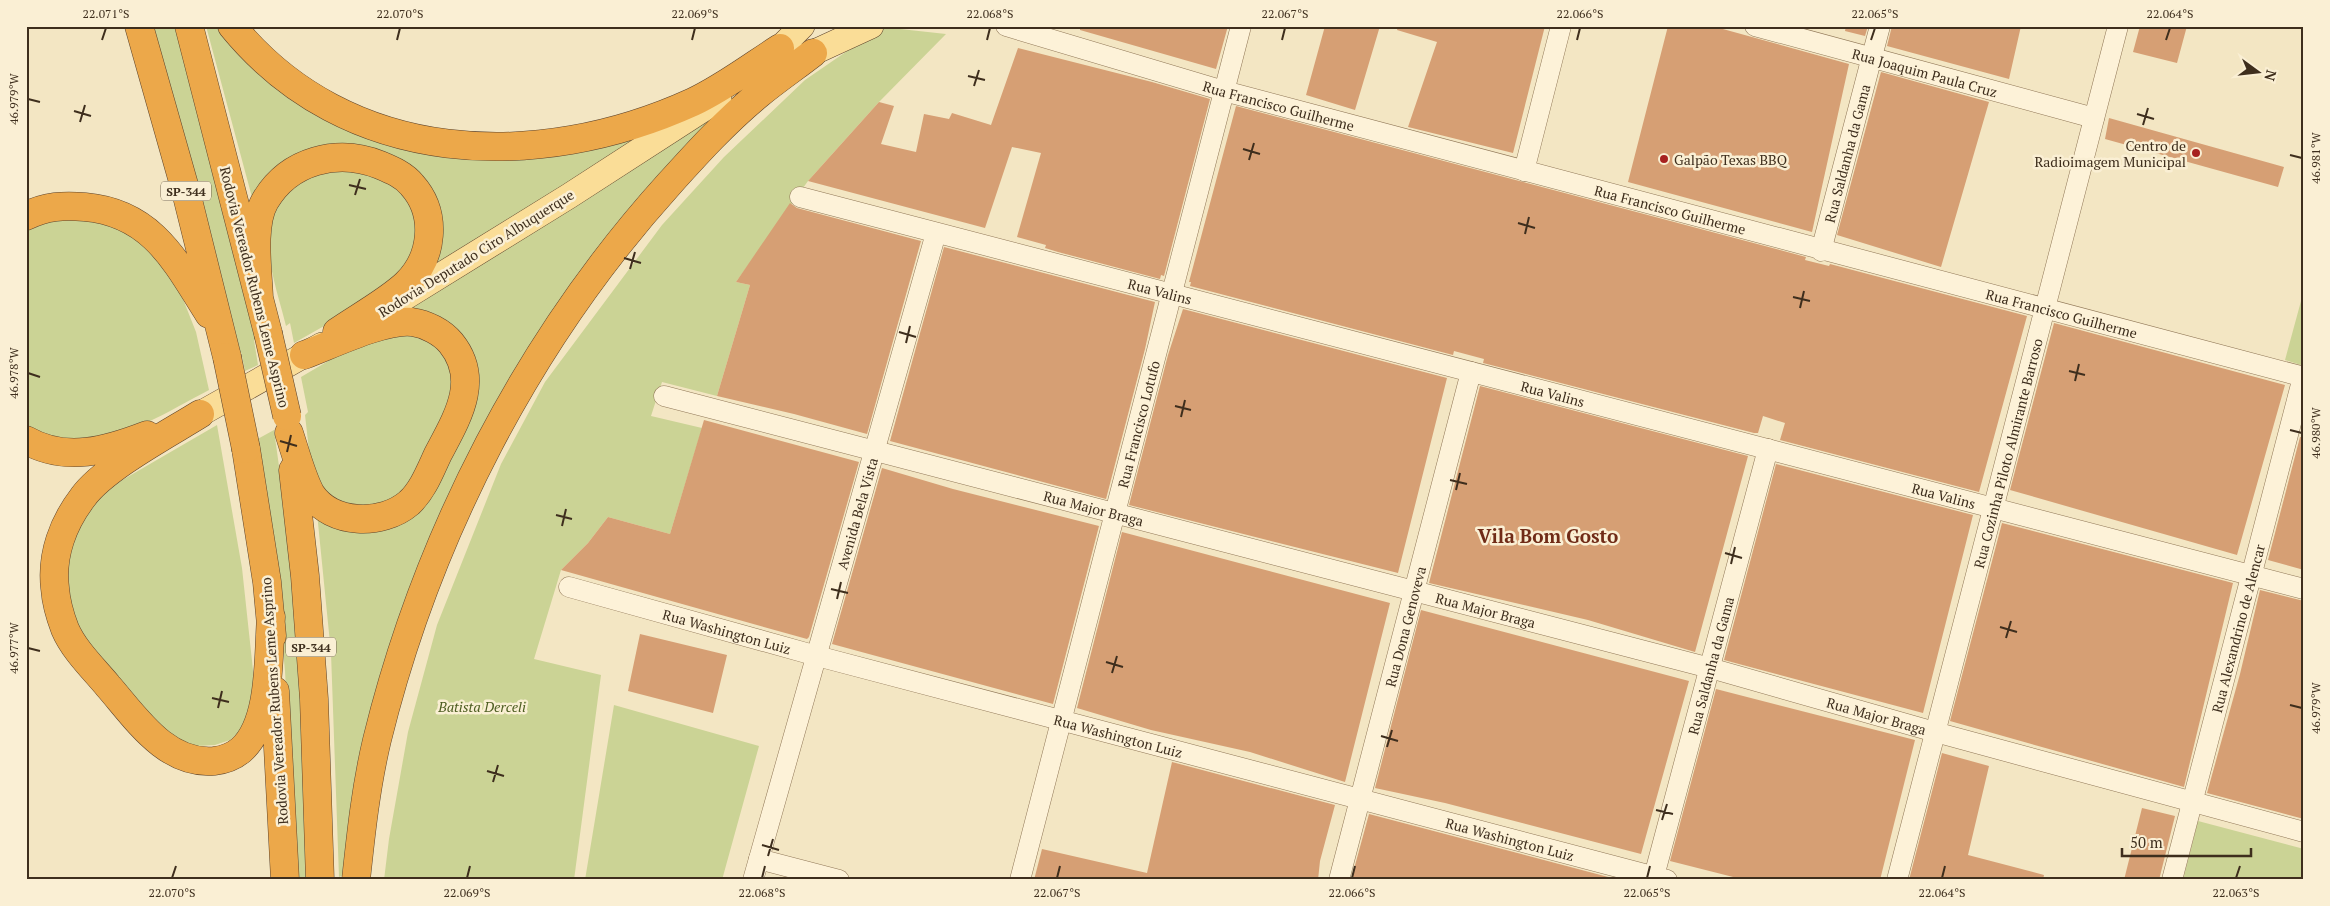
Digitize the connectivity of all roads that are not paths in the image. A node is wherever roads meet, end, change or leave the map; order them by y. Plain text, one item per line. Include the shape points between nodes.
1 (139, 26) edge
2 (189, 26) edge
3 (232, 26) edge
4 (802, 26) edge
5 (871, 26) edge
6 (1006, 26) edge
7 (1241, 26) edge
8 (1561, 26) edge
9 (1755, 26) edge
10 (1880, 26) edge
11 (2118, 26) edge
12 (1037, 31) edge
13 (780, 48) junction
14 (813, 53) junction
15 (1872, 58) junction
16 (747, 81) junction
17 (1224, 91) junction
18 (2094, 118) junction
19 (1524, 171) junction
20 (800, 197) dead end
21 (26, 216) edge
22 (936, 233) junction
23 (1820, 251) junction
24 (1172, 294) junction
25 (259, 298) junction
26 (2045, 309) junction
27 (224, 345) junction
28 (304, 355) junction
29 (1471, 372) junction
30 (2303, 377) edge
31 (664, 396) dead end
32 (200, 414) junction
33 (288, 425) junction
34 (26, 440) edge
35 (1768, 449) junction
36 (874, 450) junction
37 (1994, 508) junction
38 (1116, 515) junction
39 (2251, 575) junction
40 (569, 587) dead end
41 (2304, 588) edge
42 (1414, 592) junction
43 (271, 617) junction
44 (817, 656) junction
45 (1710, 668) junction
46 (1062, 721) junction
47 (1935, 732) junction
48 (1360, 799) junction
49 (2192, 802) junction
50 (2304, 832) edge
51 (759, 859) junction
52 (1658, 879) edge
53 (284, 880) edge
54 (320, 880) edge
55 (356, 880) edge
56 (754, 880) edge
57 (839, 880) edge
58 (1020, 880) edge
59 (1339, 880) edge
60 (1897, 880) edge
61 (2172, 880) edge

1 - 27 highway, Rodovia Vereador Rubens Leme Asprino / SP-344 via 169,128
2 - 25 highway, Rodovia Vereador Rubens Leme Asprino / SP-344
3 - 13 highway via 266,62 293,84 327,106 368,125 401,136 502,148 542,145 632,125 695,101
4 - 13 main road, Rodovia Deputado Ciro Albuquerque
5 - 14 main road, Rodovia Deputado Ciro Albuquerque
6 - 12 street, Rua Francisco Guilherme
7 - 17 street, Rua Francisco Lotufo
8 - 19 street
9 - 15 street, Rua Joaquim Paula Cruz
10 - 15 street, Rua Saldanha da Gama
11 - 18 street, Rua Cozinha Piloto Almirante Barroso
12 - 17 street, Rua Francisco Guilherme
13 - 16 main road, Rodovia Deputado Ciro Albuquerque
14 - 16 main road, Rodovia Deputado Ciro Albuquerque
14 - 55 highway via 758,95 703,147 641,215 598,269 519,389 482,456 422,598 377,740 363,810
15 - 18 street, Rua Joaquim Paula Cruz
15 - 23 street, Rua Saldanha da Gama
16 - 28 main road, Rodovia Deputado Ciro Albuquerque via 448,272
17 - 19 street, Rua Francisco Guilherme
17 - 24 street, Rua Francisco Lotufo
18 - 26 street, Rua Cozinha Piloto Almirante Barroso
19 - 23 street, Rua Francisco Guilherme
20 - 22 street, Rua Valins
21 - 27 highway via 41,208 67,205 101,208 132,219 152,233 182,270
22 - 24 street, Rua Valins
22 - 36 street, Avenida Bela Vista
23 - 26 street, Rua Francisco Guilherme
24 - 29 street, Rua Valins
24 - 38 street, Rua Francisco Lotufo
25 - 28 highway via 257,222 264,202 288,174 306,163 345,156 398,172 412,185 430,224 428,246 419,266 406,284
25 - 33 highway, Rodovia Vereador Rubens Leme Asprino / SP-344, bridge
26 - 30 street, Rua Francisco Guilherme
26 - 37 street, Rua Cozinha Piloto Almirante Barroso
27 - 43 highway, Rodovia Vereador Rubens Leme Asprino / SP-344, bridge via 246,449
28 - 32 main road, Rodovia Deputado Ciro Albuquerque
28 - 33 highway via 387,325 411,322 429,327 448,339 461,355 466,378 464,397 458,416 421,488 393,513 375,518 338,516 324,508 311,493
29 - 35 street, Rua Valins
29 - 42 street, Rua Dona Genoveva
30 - 39 street, Rua Alexandrino de Alencar
31 - 36 street, Rua Major Braga
32 - 34 highway via 117,447 86,453 60,452
32 - 43 highway via 108,473 84,495 72,513 60,537 55,561 54,588 65,630 80,653 141,724 176,754 202,762 222,760 241,751 256,732 264,703
33 - 54 highway, Rodovia Vereador Rubens Leme Asprino / SP-344 via 313,680
35 - 37 street, Rua Valins
35 - 45 street, Rua Saldanha da Gama
36 - 38 street, Rua Major Braga
36 - 44 street, Avenida Bela Vista
37 - 39 street, Rua Valins
37 - 47 street, Rua Cozinha Piloto Almirante Barroso
38 - 42 street, Rua Major Braga
38 - 46 street, Rua Francisco Lotufo
39 - 41 street, Rua Valins
39 - 49 street, Rua Alexandrino de Alencar
40 - 44 street, Rua Washington Luiz
42 - 45 street, Rua Major Braga
42 - 48 street, Rua Dona Genoveva
43 - 53 highway, Rodovia Vereador Rubens Leme Asprino / SP-344
44 - 46 street, Rua Washington Luiz
44 - 51 street, Avenida Bela Vista
45 - 47 street, Rua Major Braga
45 - 52 street, Rua Saldanha da Gama
46 - 48 street, Rua Washington Luiz
46 - 58 street, Rua Francisco Lotufo
47 - 49 street, Rua Major Braga
47 - 60 street, Rua Cozinha Piloto Almirante Barroso
48 - 52 street, Rua Washington Luiz
48 - 59 street, Rua Dona Genoveva
49 - 50 street, Rua Major Braga
49 - 61 street, Rua Alexandrino de Alencar
51 - 56 street, Avenida Bela Vista
51 - 57 street

